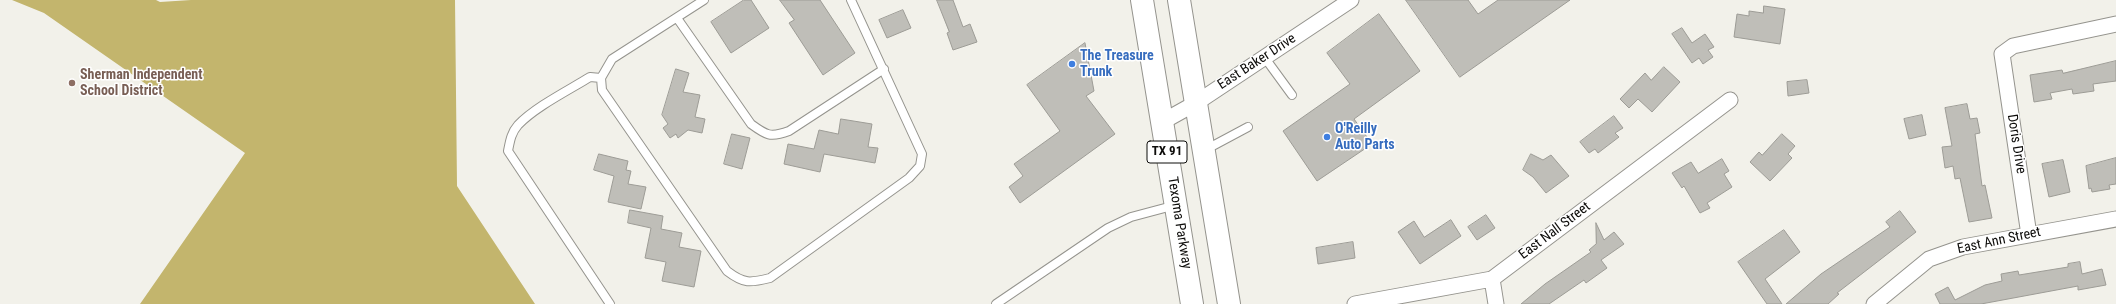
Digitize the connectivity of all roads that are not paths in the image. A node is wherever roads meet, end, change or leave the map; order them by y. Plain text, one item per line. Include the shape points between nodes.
1 (704, 0) edge
2 (851, 0) edge
3 (1142, 0) edge
4 (1179, 0) edge
5 (1350, 0) edge
6 (676, 18) junction
7 (2116, 24) edge
8 (1264, 58) junction
9 (884, 69) junction
10 (601, 78) junction
11 (1292, 95) dead end
12 (1730, 100) dead end
13 (1196, 103) junction
14 (1162, 122) junction
15 (1248, 127) dead end
16 (1204, 151) junction
17 (1176, 205) junction
18 (2116, 219) edge
19 (2030, 235) junction
20 (1492, 279) junction
21 (1418, 298) edge
22 (610, 304) edge
23 (996, 304) edge
24 (1192, 304) edge
25 (1229, 304) edge
26 (1355, 304) edge
27 (1496, 304) edge
28 (1874, 304) edge

1 - 6 lane
2 - 9 lane
3 - 14 main road, Texoma Parkway / TX 91
4 - 13 main road, TX 91
5 - 8 street, East Baker Drive
6 - 9 lane via 751,124 764,134 776,135 789,131
6 - 10 lane via 612,59
7 - 19 street, Doris Drive via 2013,46 2002,54
8 - 11 lane
8 - 13 street, East Baker Drive
9 - 10 lane via 922,154 920,166 908,178 770,278 752,283 739,281 727,271 602,90
10 - 22 lane via 590,76 529,116 510,137 508,151
12 - 20 street, East Nall Street
13 - 14 street, East Baker Drive
13 - 16 main road, TX 91
14 - 17 main road, Texoma Parkway / TX 91
15 - 16 lane
16 - 25 main road, TX 91
17 - 23 lane via 1131,217 1108,228
17 - 24 main road, Texoma Parkway / TX 91
18 - 19 street, East Ann Street
19 - 28 street, East Ann Street via 1963,247 1929,259
20 - 21 street, East Nall Street
20 - 27 street
21 - 26 street, East Nall Street

